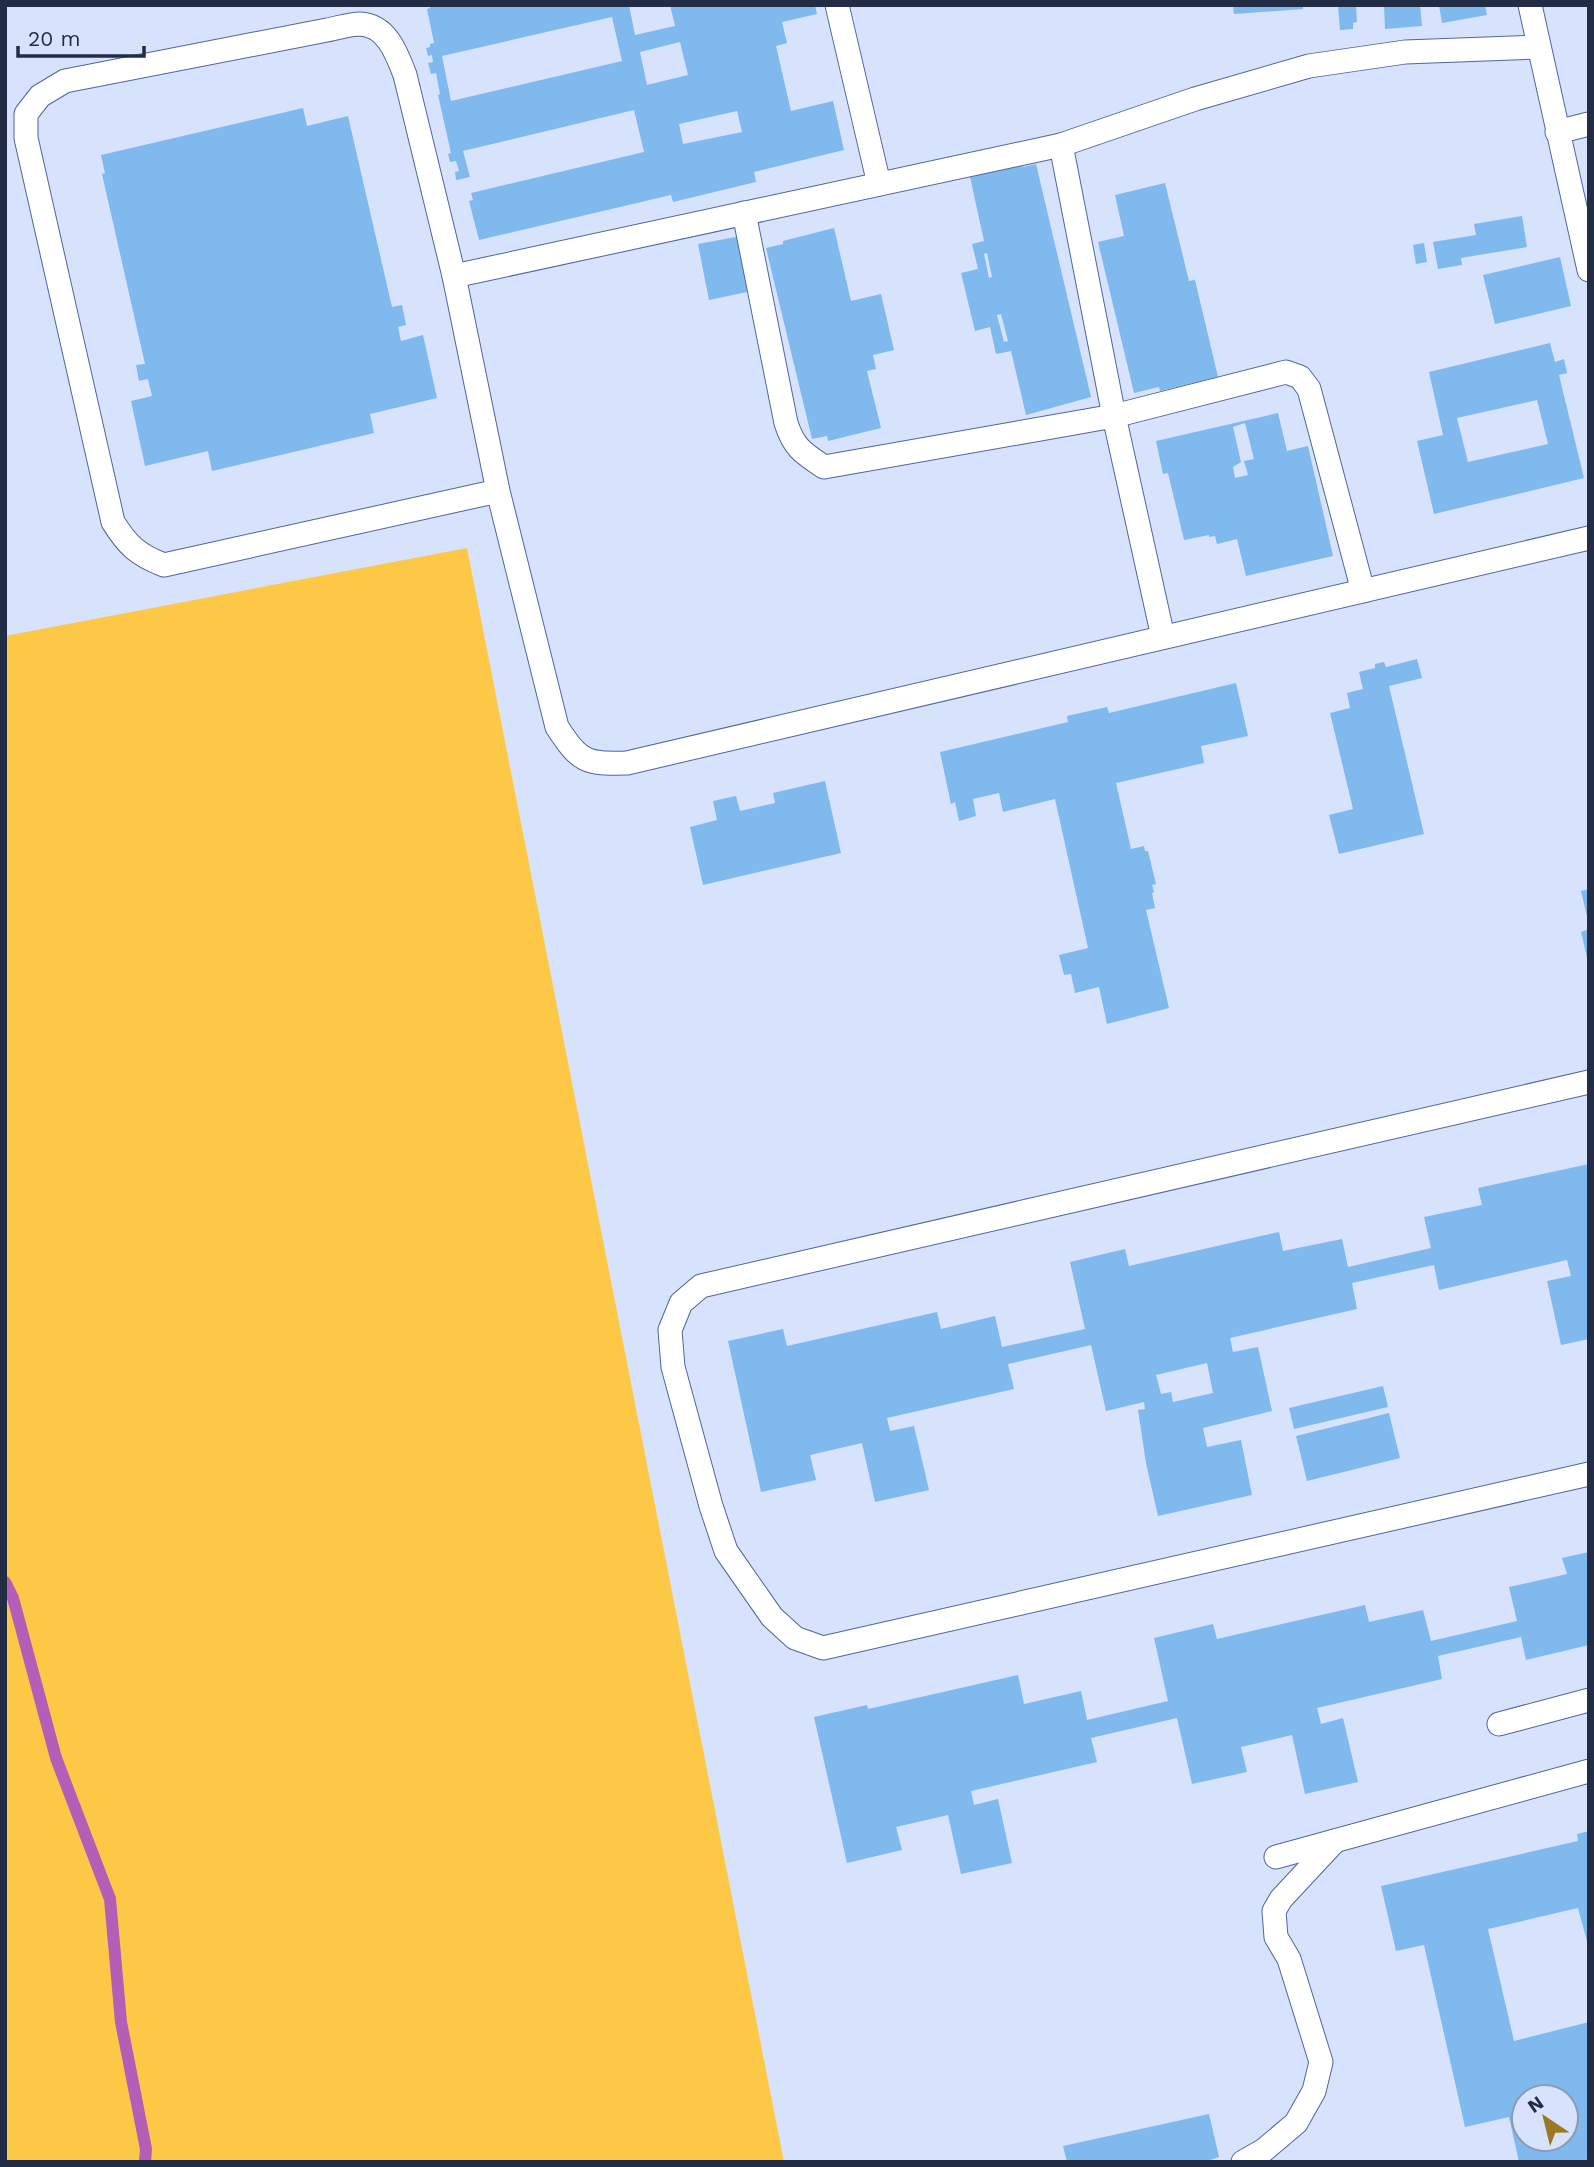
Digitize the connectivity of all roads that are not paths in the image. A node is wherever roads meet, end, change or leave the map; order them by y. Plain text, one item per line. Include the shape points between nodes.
1 (837, 5) edge
2 (1530, 5) edge
3 (1537, 47) junction
4 (1589, 124) edge
5 (1557, 132) junction
6 (1060, 145) junction
7 (879, 184) junction
8 (744, 213) junction
9 (1589, 270) edge
10 (454, 276) junction
11 (1114, 416) junction
12 (498, 491) junction
13 (1589, 538) edge
14 (1363, 591) junction
15 (1163, 637) junction
16 (1589, 1082) edge
17 (1589, 1474) edge
18 (1589, 1700) edge
19 (1499, 1724) dead end
20 (1589, 1771) edge
21 (1335, 1841) junction
22 (1276, 1857) dead end
23 (1243, 2162) edge

1 - 7 lane
2 - 3 lane
3 - 5 lane
3 - 6 lane via 1405,52 1309,66
4 - 5 lane
5 - 9 lane
6 - 7 lane
6 - 11 lane
7 - 8 lane
8 - 10 lane
8 - 11 lane via 786,423 792,442 824,467
10 - 12 lane
10 - 12 lane via 405,75 384,33 362,24 65,81 40,96 26,114 26,138 113,522 125,542 164,565
11 - 14 lane via 1286,372 1300,377 1318,418
11 - 15 lane
12 - 15 lane via 557,727 575,754 599,763 627,763
13 - 14 lane
14 - 15 lane
16 - 17 lane via 701,1286 681,1303 670,1329 673,1367 726,1551 772,1616 795,1638 823,1648
18 - 19 lane
20 - 21 lane
21 - 22 lane
21 - 23 lane via 1274,1911 1276,1937 1289,1959 1321,2062 1314,2091 1296,2123

